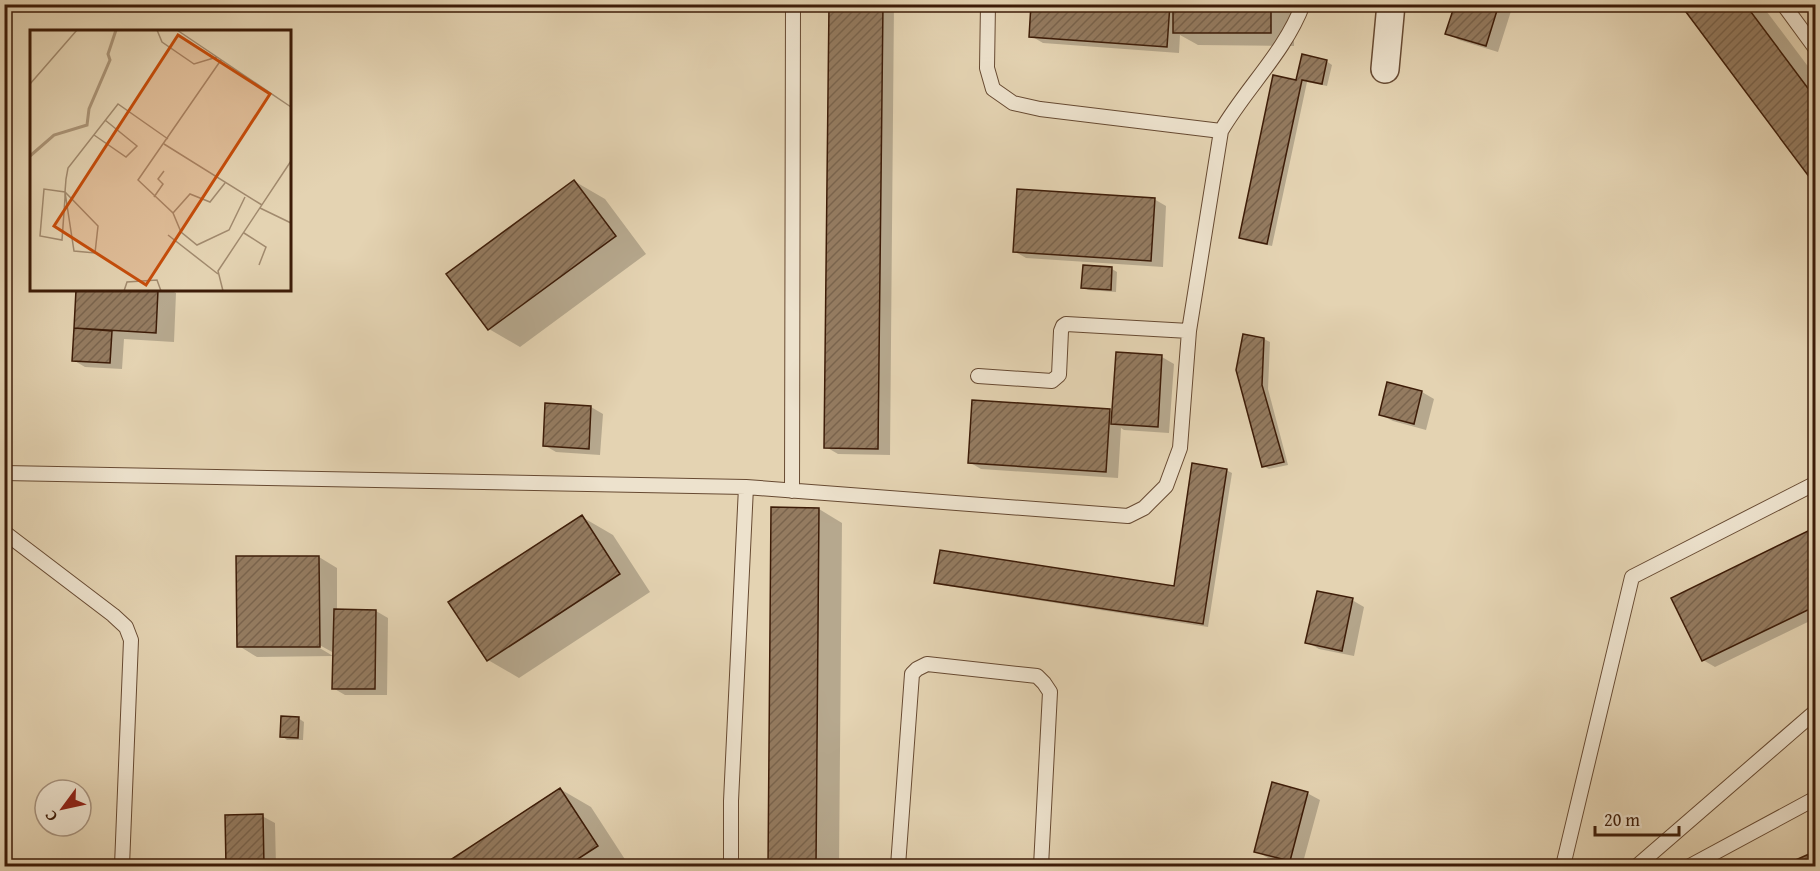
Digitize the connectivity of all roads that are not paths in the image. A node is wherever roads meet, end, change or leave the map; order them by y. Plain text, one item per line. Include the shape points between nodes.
1 (793, 4) edge
2 (988, 4) edge
3 (1303, 4) edge
4 (1391, 4) edge
5 (1783, 4) edge
6 (1815, 49) edge
7 (1384, 69) dead end
8 (1221, 131) junction
9 (1189, 331) junction
10 (978, 376) dead end
11 (4, 473) edge
12 (1815, 483) edge
13 (746, 487) junction
14 (792, 491) junction
15 (4, 532) edge
16 (1815, 711) edge
17 (1815, 798) edge
18 (122, 867) edge
19 (731, 867) edge
20 (898, 867) edge
21 (1041, 867) edge
22 (1563, 867) edge
23 (1637, 867) edge
24 (1690, 867) edge

1 - 14 lane
2 - 8 lane via 987,68 993,89 1013,103
3 - 8 lane via 1290,32
4 - 7 street
5 - 6 lane
8 - 9 lane
9 - 10 lane via 1066,324 1062,331 1059,375 1053,381
9 - 14 lane via 1180,448 1166,486 1144,508 1128,516
11 - 13 lane
12 - 22 lane via 1632,577
13 - 14 lane
13 - 19 lane
15 - 18 lane via 113,615 126,627 131,640
16 - 23 lane
17 - 24 lane
20 - 21 lane via 912,674 927,664 1037,676 1050,692

